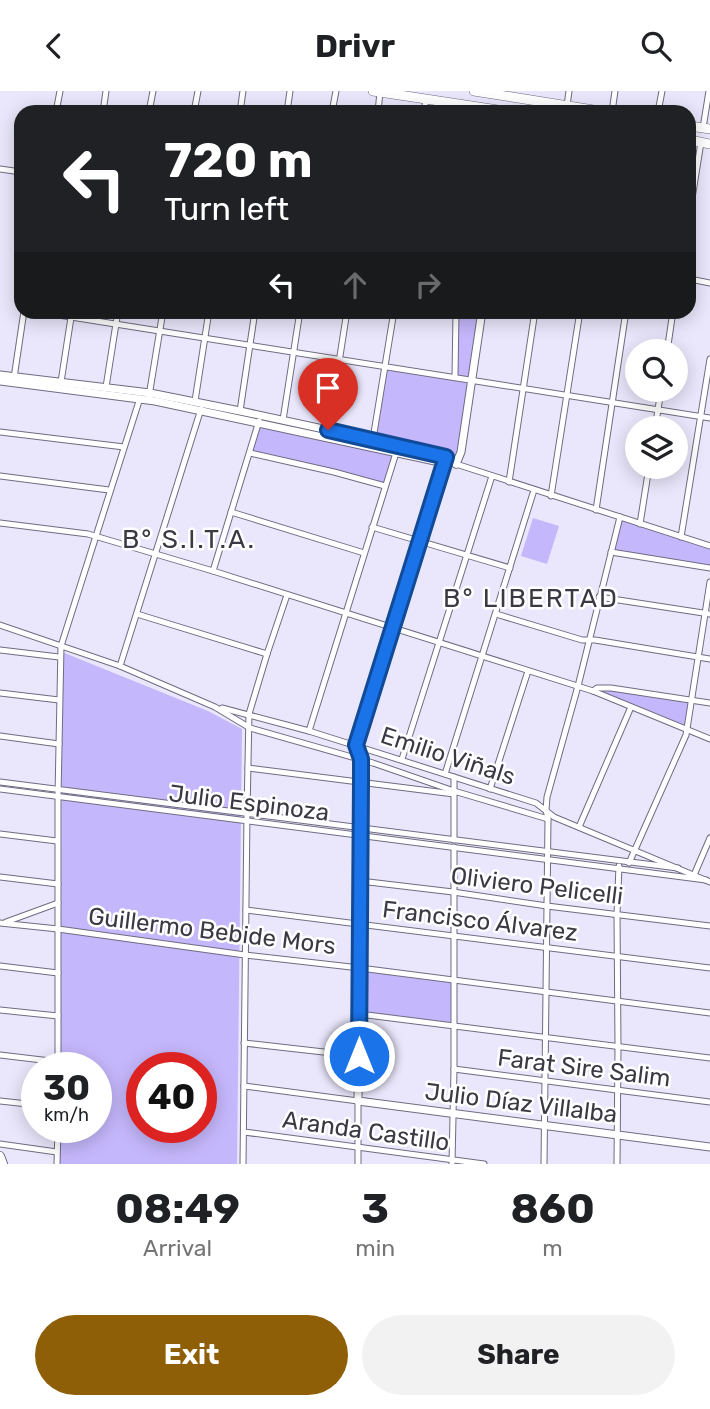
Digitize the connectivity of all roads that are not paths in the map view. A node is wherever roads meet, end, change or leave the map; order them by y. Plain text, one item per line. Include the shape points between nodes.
1 (474, 91) edge
2 (709, 91) edge
3 (377, 92) edge
4 (515, 94) edge
5 (426, 99) junction
6 (425, 105) edge
7 (449, 105) edge
8 (563, 105) edge
9 (707, 128) edge
10 (705, 143) edge
11 (696, 184) edge
12 (23, 319) edge
13 (70, 319) edge
14 (94, 319) edge
15 (117, 319) edge
16 (162, 319) edge
17 (208, 319) edge
18 (254, 319) edge
19 (299, 319) edge
20 (346, 319) edge
21 (393, 319) edge
22 (456, 319) edge
23 (481, 319) edge
24 (534, 319) edge
25 (579, 319) edge
26 (625, 319) edge
27 (672, 319) edge
28 (116, 324) junction
29 (160, 331) junction
30 (205, 337) junction
31 (669, 339) edge
32 (250, 344) junction
33 (294, 352) junction
34 (710, 359) edge
35 (339, 360) junction
36 (384, 367) junction
37 (0, 375) edge
38 (455, 377) junction
39 (14, 379) junction
40 (471, 380) junction
41 (0, 381) edge
42 (61, 382) junction
43 (106, 387) junction
44 (524, 389) junction
45 (145, 395) junction
46 (567, 395) junction
47 (659, 402) edge
48 (612, 403) junction
49 (199, 405) junction
50 (658, 410) junction
51 (240, 411) junction
52 (657, 416) edge
53 (701, 417) junction
54 (710, 418) edge
55 (259, 419) junction
56 (283, 420) junction
57 (0, 432) edge
58 (327, 434) junction
59 (373, 439) junction
60 (124, 447) junction
61 (250, 453) junction
62 (396, 453) junction
63 (446, 461) junction
64 (456, 464) junction
65 (0, 476) edge
66 (492, 476) junction
67 (647, 479) edge
68 (509, 482) junction
69 (385, 486) junction
70 (109, 490) junction
71 (534, 490) junction
72 (551, 496) junction
73 (596, 510) junction
74 (231, 512) junction
75 (620, 517) junction
76 (0, 523) edge
77 (640, 523) junction
78 (372, 527) junction
79 (95, 536) junction
80 (681, 537) junction
81 (421, 542) junction
82 (710, 546) edge
83 (611, 552) junction
84 (364, 553) junction
85 (155, 555) junction
86 (466, 556) junction
87 (510, 568) junction
88 (710, 568) edge
89 (213, 572) junction
90 (710, 582) edge
91 (287, 595) junction
92 (600, 597) junction
93 (346, 613) junction
94 (137, 614) junction
95 (496, 614) junction
96 (707, 614) edge
97 (0, 625) edge
98 (394, 628) junction
99 (588, 640) junction
100 (439, 642) junction
101 (61, 646) junction
102 (0, 650) edge
103 (267, 654) junction
104 (482, 656) junction
105 (59, 657) junction
106 (698, 657) junction
107 (710, 659) edge
108 (120, 666) junction
109 (528, 671) junction
110 (578, 686) junction
111 (593, 691) junction
112 (0, 693) edge
113 (59, 700) junction
114 (691, 700) junction
115 (710, 703) edge
116 (215, 706) junction
117 (631, 707) junction
118 (250, 715) junction
119 (274, 721) junction
120 (250, 727) junction
121 (687, 729) junction
122 (258, 730) junction
123 (309, 731) junction
124 (316, 733) junction
125 (0, 736) edge
126 (710, 739) edge
127 (59, 744) junction
128 (313, 745) junction
129 (356, 745) junction
130 (361, 759) junction
131 (402, 759) junction
132 (248, 768) junction
133 (445, 774) junction
134 (454, 777) junction
135 (0, 782) edge
136 (361, 782) junction
137 (0, 789) edge
138 (490, 789) junction
139 (454, 792) junction
140 (58, 793) junction
141 (546, 810) junction
142 (247, 813) junction
143 (548, 820) junction
144 (247, 822) junction
145 (579, 827) junction
146 (360, 831) junction
147 (0, 834) edge
148 (710, 838) edge
149 (454, 840) junction
150 (57, 841) junction
151 (454, 847) junction
152 (636, 850) junction
153 (547, 852) junction
154 (547, 860) junction
155 (620, 861) junction
156 (629, 862) junction
157 (618, 868) junction
158 (678, 868) junction
159 (628, 869) junction
160 (694, 875) junction
161 (0, 877) edge
162 (360, 881) junction
163 (708, 881) edge
164 (58, 884) junction
165 (453, 892) junction
166 (58, 903) junction
167 (547, 907) junction
168 (246, 910) junction
169 (617, 914) junction
170 (359, 923) junction
171 (1, 924) edge
172 (710, 926) edge
173 (58, 929) junction
174 (454, 935) junction
175 (547, 947) junction
176 (246, 955) junction
177 (617, 957) junction
178 (0, 966) edge
179 (360, 968) junction
180 (710, 968) edge
181 (58, 973) junction
182 (454, 981) junction
183 (547, 992) junction
184 (618, 1001) junction
185 (0, 1010) edge
186 (710, 1013) edge
187 (359, 1014) junction
188 (58, 1016) junction
189 (454, 1027) junction
190 (546, 1039) junction
191 (244, 1043) junction
192 (618, 1047) junction
193 (58, 1052) edge
194 (0, 1055) edge
195 (359, 1056) junction
196 (710, 1058) edge
197 (21, 1059) edge
198 (454, 1069) junction
199 (545, 1080) junction
200 (244, 1086) junction
201 (617, 1089) junction
202 (0, 1101) edge
203 (358, 1101) junction
204 (710, 1102) edge
205 (21, 1103) edge
206 (453, 1114) junction
207 (545, 1126) junction
208 (244, 1132) junction
209 (617, 1135) junction
210 (57, 1143) edge
211 (0, 1144) edge
212 (358, 1147) junction
213 (710, 1147) edge
214 (57, 1152) junction
215 (0, 1156) edge
216 (452, 1162) edge
217 (3, 1164) edge
218 (57, 1164) edge
219 (243, 1164) edge
220 (358, 1164) edge
221 (484, 1164) edge
222 (544, 1164) edge
223 (617, 1164) edge

1 - 4 main road
2 - 9 street
3 - 5 main road
4 - 8 main road
5 - 6 street
5 - 7 main road
10 - 11 street
12 - 39 street
13 - 42 street
14 - 28 street
15 - 28 street
16 - 29 street
17 - 30 street
18 - 32 street
19 - 33 street
20 - 35 street
21 - 36 street
22 - 38 street
23 - 40 street
24 - 44 street
25 - 46 street
26 - 48 street
27 - 31 street
28 - 29 street
28 - 43 street
29 - 30 street
29 - 45 street
30 - 32 street
30 - 49 street
32 - 33 street
32 - 51 street
33 - 35 street
33 - 56 street
34 - 53 street
35 - 36 street
35 - 58 street
36 - 38 street
36 - 59 street
37 - 39 street
38 - 40 street
39 - 41 street
39 - 42 street
39 - 45 street
40 - 44 street
40 - 64 street
42 - 43 street
43 - 45 street
44 - 46 street
44 - 68 street
45 - 49 street
45 - 60 street
46 - 48 street
46 - 72 street
47 - 50 street
48 - 50 street
48 - 73 street
49 - 51 street
49 - 55 street
49 - 85 street
50 - 52 street
50 - 53 street
51 - 55 street
53 - 54 street
53 - 80 street
55 - 56 street
55 - 58 street
55 - 61 street
56 - 58 street
57 - 60 street
58 - 59 street
58 - 62 street
59 - 63 street
60 - 70 street
61 - 69 street
61 - 74 street
62 - 63 street
62 - 69 street
63 - 64 street
63 - 81 street
64 - 66 street
65 - 70 street
66 - 68 street
66 - 86 street
67 - 77 street
68 - 71 street
69 - 78 street
70 - 79 street
71 - 72 street
71 - 87 street
72 - 73 street
73 - 75 street
74 - 84 street
74 - 89 street
75 - 77 street
75 - 83 street
76 - 79 street
77 - 80 street
78 - 81 street
78 - 84 street
79 - 85 street
79 - 101 street
80 - 82 street
81 - 86 street
81 - 98 street
83 - 88 street
83 - 92 street
84 - 93 street
85 - 89 street
85 - 94 street
86 - 87 street
86 - 100 street
87 - 95 street
89 - 91 street
90 - 96 street
91 - 93 street
91 - 103 street
92 - 96 street
92 - 99 street
93 - 98 street
93 - 123 street
94 - 103 street
94 - 108 street
95 - 99 street
95 - 104 street
96 - 106 street
97 - 101 street
98 - 100 street
98 - 129 street
99 - 106 street
99 - 110 street
100 - 104 street
100 - 131 street
101 - 105 street
101 - 108 street
102 - 105 street
103 - 118 street
104 - 109 street
104 - 133 street
105 - 113 street
106 - 107 street
106 - 114 street
108 - 116 street
109 - 110 street
109 - 138 street
110 - 111 street
110 - 141 street
111 - 114 street via 611,688
111 - 117 street
112 - 113 street
113 - 127 street
114 - 115 street
114 - 121 street
116 - 118 street, Emilio Viñals
116 - 120 street, Emilio Viñals
117 - 121 street
117 - 145 street
118 - 119 street, Emilio Viñals
118 - 120 street
119 - 122 street
119 - 123 street, Emilio Viñals
120 - 122 street, Emilio Viñals
120 - 132 street
121 - 126 street
121 - 152 street
122 - 128 street, Emilio Viñals
123 - 124 street, Emilio Viñals
124 - 128 street
124 - 129 street, Emilio Viñals
125 - 127 street
127 - 140 street
128 - 130 street, Emilio Viñals
129 - 130 street
129 - 131 street, Emilio Viñals
130 - 136 street
130 - 139 street, Emilio Viñals
131 - 133 street, Emilio Viñals
132 - 136 street
132 - 142 street
133 - 134 street, Emilio Viñals
134 - 138 street, Emilio Viñals
134 - 139 street
135 - 140 street, Julio Espinoza
136 - 139 street
136 - 146 street
137 - 140 street, Julio Espinoza
138 - 141 street, Emilio Viñals
139 - 143 street, Emilio Viñals
139 - 149 street
140 - 142 street, Julio Espinoza
140 - 144 street, Julio Espinoza
140 - 150 street
141 - 143 street
141 - 145 street, Emilio Viñals
142 - 144 street
142 - 146 street, Julio Espinoza
143 - 153 street
144 - 146 street, Julio Espinoza
144 - 168 street
145 - 152 street, Emilio Viñals
146 - 149 street, Julio Espinoza
146 - 151 street, Julio Espinoza
146 - 162 street
147 - 150 street
148 - 160 street
149 - 153 street, Julio Espinoza
150 - 164 street
151 - 154 street, Julio Espinoza
151 - 165 street
152 - 156 street
152 - 158 street, Emilio Viñals
153 - 154 street
153 - 155 street, Julio Espinoza
154 - 157 street, Julio Espinoza
154 - 167 street
155 - 156 street, Julio Espinoza
155 - 157 street
156 - 158 street, Julio Espinoza
156 - 159 street
157 - 159 street, Julio Espinoza
157 - 169 street
158 - 160 street, Emilio Viñals
159 - 163 street, Julio Espinoza
160 - 163 street, Emilio Viñals
161 - 164 street
162 - 165 street, Oliviero Pelicelli
162 - 170 street
164 - 166 street
165 - 167 street, Oliviero Pelicelli
165 - 174 street
166 - 171 street
166 - 173 street
167 - 169 street, Oliviero Pelicelli
167 - 175 street
168 - 170 street, Francisco Álvarez
168 - 176 street
169 - 172 street, Oliviero Pelicelli
169 - 177 street
170 - 174 street, Francisco Álvarez
170 - 179 street
171 - 173 street, Guillermo Bebide Mors
173 - 176 street, Guillermo Bebide Mors
173 - 181 street
174 - 175 street, Francisco Álvarez
174 - 182 street
175 - 177 street, Francisco Álvarez
175 - 183 street
176 - 179 street, Guillermo Bebide Mors
176 - 191 street
177 - 180 street, Francisco Álvarez
177 - 184 street
178 - 181 street
179 - 182 street, Guillermo Bebide Mors
179 - 187 street
181 - 188 street
182 - 183 street, Guillermo Bebide Mors
182 - 189 street
183 - 184 street, Guillermo Bebide Mors
183 - 190 street
184 - 186 street, Guillermo Bebide Mors
184 - 192 street
185 - 188 street
187 - 189 street
187 - 195 street
188 - 193 street
189 - 190 street
189 - 198 street
190 - 192 street
190 - 199 street
191 - 195 street
191 - 200 street
192 - 196 street
192 - 201 street
194 - 197 street
195 - 203 street
198 - 199 street, Farat Sire Salim
198 - 206 street
199 - 201 street, Farat Sire Salim
199 - 207 street
200 - 203 street, Julio Díaz Villalba
200 - 208 street
201 - 204 street, Farat Sire Salim
201 - 209 street
202 - 205 street
203 - 206 street, Julio Díaz Villalba
203 - 212 street
206 - 207 street, Julio Díaz Villalba
206 - 216 street
207 - 209 street, Julio Díaz Villalba
207 - 222 street
208 - 212 street, Aranda Castillo
208 - 219 street
209 - 213 street, Julio Díaz Villalba
209 - 223 street
210 - 214 street
211 - 214 street
212 - 216 street, Aranda Castillo
212 - 220 street
214 - 218 street
215 - 217 main road
216 - 221 street, Aranda Castillo

